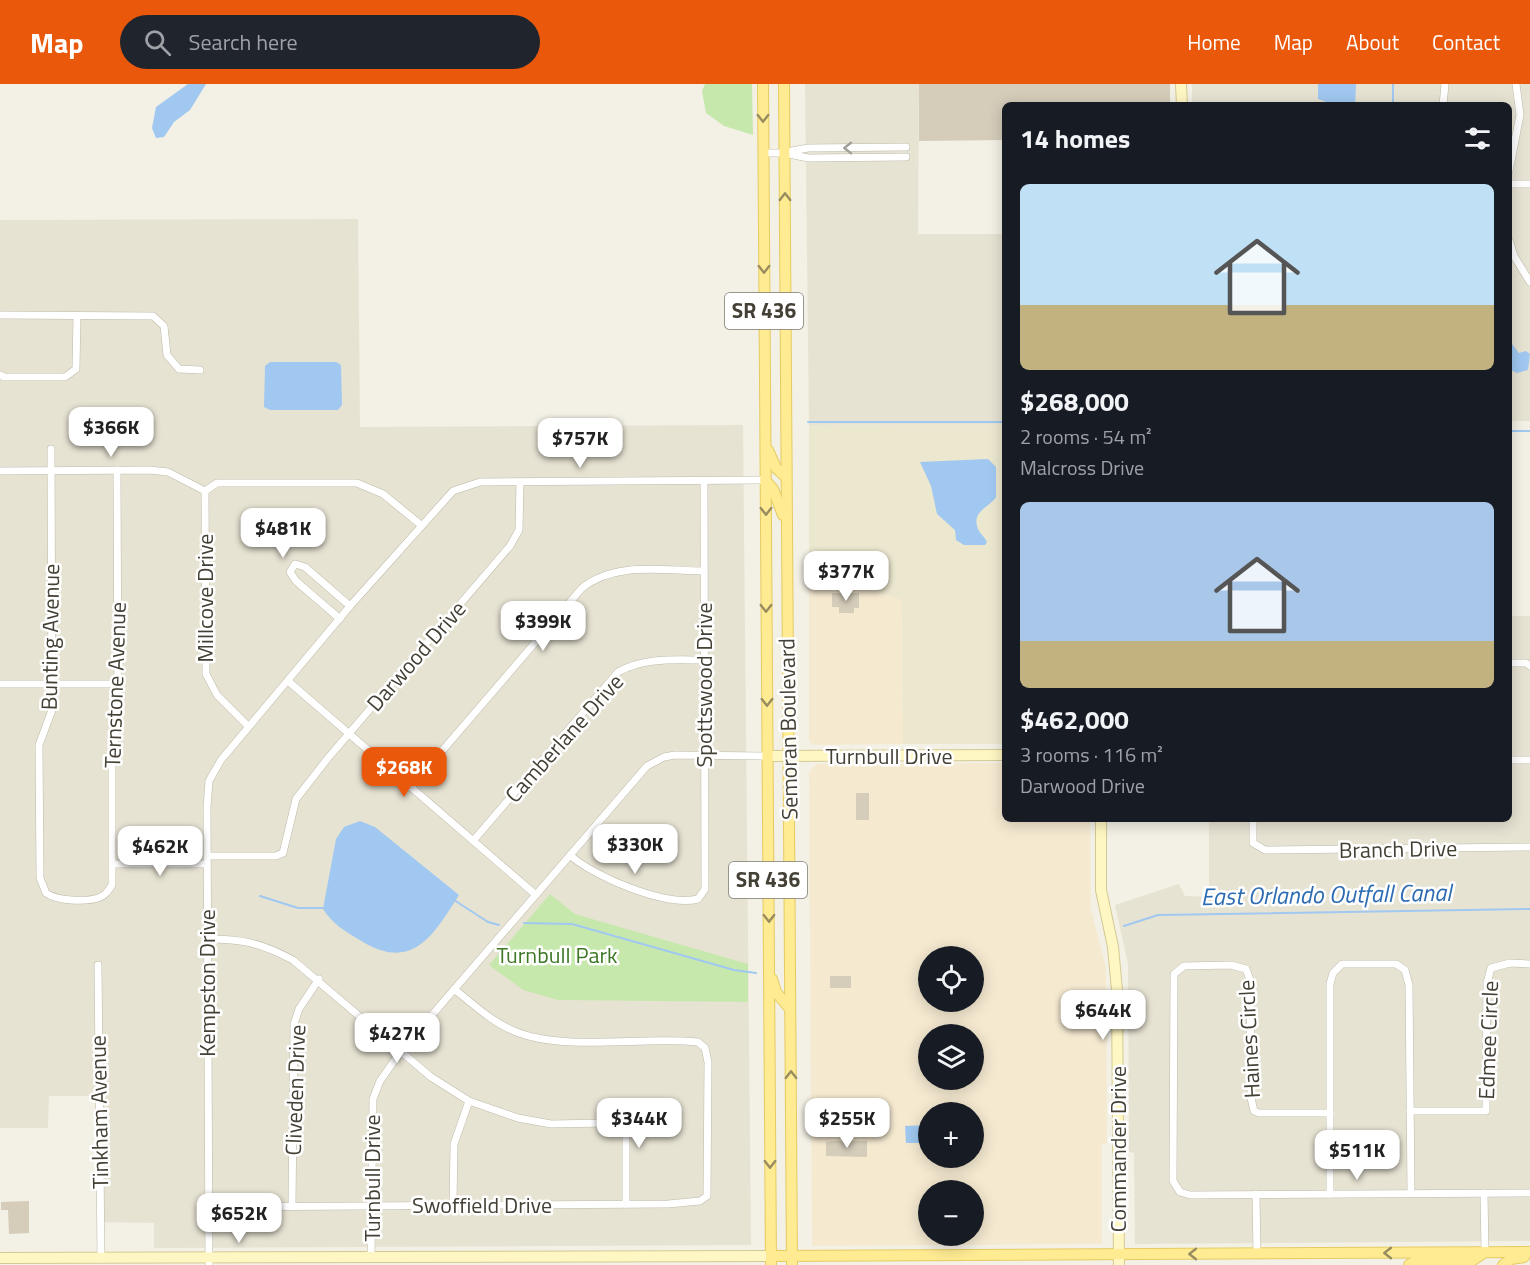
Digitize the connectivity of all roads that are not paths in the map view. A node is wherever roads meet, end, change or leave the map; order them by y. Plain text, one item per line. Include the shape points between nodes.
1 (763, 84) edge
2 (784, 84) edge
3 (1181, 84) edge
4 (1445, 84) edge
5 (1516, 84) edge
6 (1182, 102) edge
7 (1443, 102) edge
8 (906, 147) dead end
9 (763, 153) junction
10 (784, 153) junction
11 (1512, 156) edge
12 (906, 157) dead end
13 (1512, 184) edge
14 (1530, 184) edge
15 (1512, 250) edge
16 (1530, 282) edge
17 (0, 315) edge
18 (77, 316) junction
19 (200, 370) dead end
20 (0, 375) edge
21 (765, 435) junction
22 (51, 449) dead end
23 (51, 469) junction
24 (3, 470) edge
25 (117, 470) junction
26 (786, 477) junction
27 (765, 480) junction
28 (520, 482) junction
29 (704, 482) junction
30 (205, 491) junction
31 (786, 524) junction
32 (421, 525) junction
33 (704, 571) junction
34 (350, 606) junction
35 (340, 619) junction
36 (705, 660) junction
37 (1512, 663) edge
38 (1528, 665) edge
39 (288, 681) junction
40 (0, 684) edge
41 (52, 684) junction
42 (118, 684) junction
43 (248, 726) junction
44 (349, 734) junction
45 (704, 754) junction
46 (1002, 755) edge
47 (767, 756) junction
48 (789, 756) junction
49 (1512, 760) edge
50 (1530, 760) edge
51 (411, 787) junction
52 (1101, 822) edge
53 (1253, 822) edge
54 (472, 841) junction
55 (1530, 847) edge
56 (570, 855) junction
57 (207, 860) junction
58 (114, 864) junction
59 (46, 893) joint
60 (536, 895) junction
61 (207, 939) junction
62 (1530, 964) edge
63 (98, 965) dead end
64 (769, 970) junction
65 (319, 979) junction
66 (454, 989) junction
67 (790, 1009) junction
68 (401, 1051) junction
69 (469, 1101) junction
70 (1410, 1111) junction
71 (1330, 1113) junction
72 (1411, 1193) junction
73 (1484, 1193) junction
74 (1530, 1193) edge
75 (1256, 1194) junction
76 (1330, 1194) junction
77 (626, 1204) junction
78 (453, 1205) junction
79 (292, 1206) junction
80 (371, 1206) junction
81 (208, 1207) junction
82 (1485, 1252) junction
83 (1530, 1252) edge
84 (1257, 1254) junction
85 (1530, 1257) edge
86 (0, 1258) edge
87 (372, 1258) junction
88 (448, 1258) junction
89 (101, 1259) junction
90 (771, 1260) edge
91 (1119, 1260) edge
92 (792, 1261) edge
93 (208, 1262) edge
94 (43, 1265) edge
95 (360, 1265) edge
96 (1409, 1265) edge
97 (1503, 1265) edge

1 -> 9 main road, Semoran Boulevard / SR 436
2 - 10 main road, Semoran Boulevard / SR 436
3 - 6 main road
4 - 7 street
5 - 11 street via 1520,115
8 -> 10 street via 808,148
9 - 10 street
9 -> 21 main road, Semoran Boulevard / SR 436
10 - 12 street via 808,158
26 -> 10 main road, Semoran Boulevard / SR 436
13 - 14 street
15 - 16 street
17 - 18 street
18 - 19 street via 153,316 164,326 167,355 179,369
18 - 20 street via 76,369 65,377
21 - 26 main road via 770,458
21 - 27 main road, Semoran Boulevard / SR 436
22 - 23 street, Bunting Avenue
23 - 24 street
23 - 25 street
23 - 41 street, Bunting Avenue
25 - 30 street via 168,472
25 - 42 street, Ternstone Avenue
26 - 31 main road, Semoran Boulevard / SR 436
27 - 29 street, Kempston Drive
27 - 31 main road via 778,500
27 -> 47 main road, Semoran Boulevard / SR 436
28 - 29 street, Kempston Drive
28 - 32 street, Kempston Drive via 480,482 453,491
28 - 44 street, Darwood Drive via 519,530 510,546
29 - 33 street, Spottswood Drive
30 - 32 street via 217,483 357,483 383,494
30 - 43 street, Millcove Drive via 206,674 217,695
31 - 48 main road, Semoran Boulevard / SR 436
32 - 34 street, Kempston Drive
33 - 36 street, Spottswood Drive
33 - 51 street via 615,571 596,577 582,588
34 - 35 street, Kempston Drive
34 - 35 street via 305,567 295,564 290,572 296,581
35 - 39 street, Kempston Drive
36 - 45 street, Spottswood Drive
36 - 54 street, Camberlane Drive via 653,660 632,664 618,672
37 - 38 street
39 - 43 street, Kempston Drive
39 - 44 street
40 - 41 street
41 - 42 street
41 - 59 street, Bunting Avenue via 52,710 39,745 40,878
42 - 58 street, Ternstone Avenue via 112,759
43 - 57 street, Kempston Drive via 220,760 209,782
44 - 51 street
44 - 57 street, Darwood Drive via 296,799 283,853
45 - 47 street, Turnbull Drive
45 - 56 street, Turnbull Drive via 664,757 647,766
45 - 56 street, Spottswood Drive via 705,889 698,899 684,903 604,879
46 - 48 main road, Turnbull Drive
47 - 48 main road, Turnbull Drive
47 -> 64 main road, Semoran Boulevard / SR 436
48 - 67 main road, Semoran Boulevard / SR 436
49 - 50 street
51 - 54 street
52 - 91 main road, Commander Drive via 1102,899 1116,967
53 - 55 street, Branch Drive via 1254,843 1265,850
54 - 60 street
56 - 60 street, Turnbull Drive
57 - 58 street, Darwood Drive
57 - 61 street, Kempston Drive
58 - 59 street, Ternstone Avenue via 112,885 98,898 57,898
60 - 66 street, Turnbull Drive
61 - 65 street via 243,939 267,946
61 - 81 street, Kempston Drive
62 - 70 street, Edmee Circle via 1510,963 1491,968 1486,983 1486,1111
63 - 89 street, Tinkham Avenue
64 - 67 main road via 776,992
64 -> 90 main road, Semoran Boulevard / SR 436
65 - 68 street
65 - 79 street, Cliveden Drive via 294,1024
66 - 68 street, Turnbull Drive
66 - 77 street, Swoffield Drive via 514,1032 544,1040 685,1041 698,1042 705,1048 707,1196 700,1201
92 -> 67 main road, Semoran Boulevard / SR 436
68 - 69 street via 431,1077
68 - 80 street, Turnbull Drive via 380,1081 373,1099
69 - 77 street via 518,1118 551,1124 620,1126 626,1135
69 - 78 street via 454,1144
70 - 71 street via 1409,985 1405,970 1395,964 1342,964 1333,973 1330,984
70 - 72 street
71 - 75 street, Haines Circle via 1254,1111 1250,980 1246,969 1184,966 1174,974 1173,1181 1180,1192 1190,1195
71 - 76 street
72 - 73 street
72 - 76 street
73 - 74 street
73 - 82 street
75 - 76 street
75 - 84 street
77 - 78 street, Swoffield Drive
78 - 80 street, Swoffield Drive
79 - 80 street, Swoffield Drive
79 - 81 street, Swoffield Drive
80 - 87 street, Turnbull Drive
81 - 93 street, Kempston Drive
82 - 83 main road
82 -> 84 main road
82 - 96 main road via 1470,1262 1415,1261
84 -> 91 main road
85 - 97 main road via 1511,1259
86 - 89 main road
87 - 88 main road
87 - 93 main road
88 - 90 main road
88 - 95 main road via 440,1263
89 - 93 main road
89 - 94 main road
90 - 92 main road
91 - 92 main road

